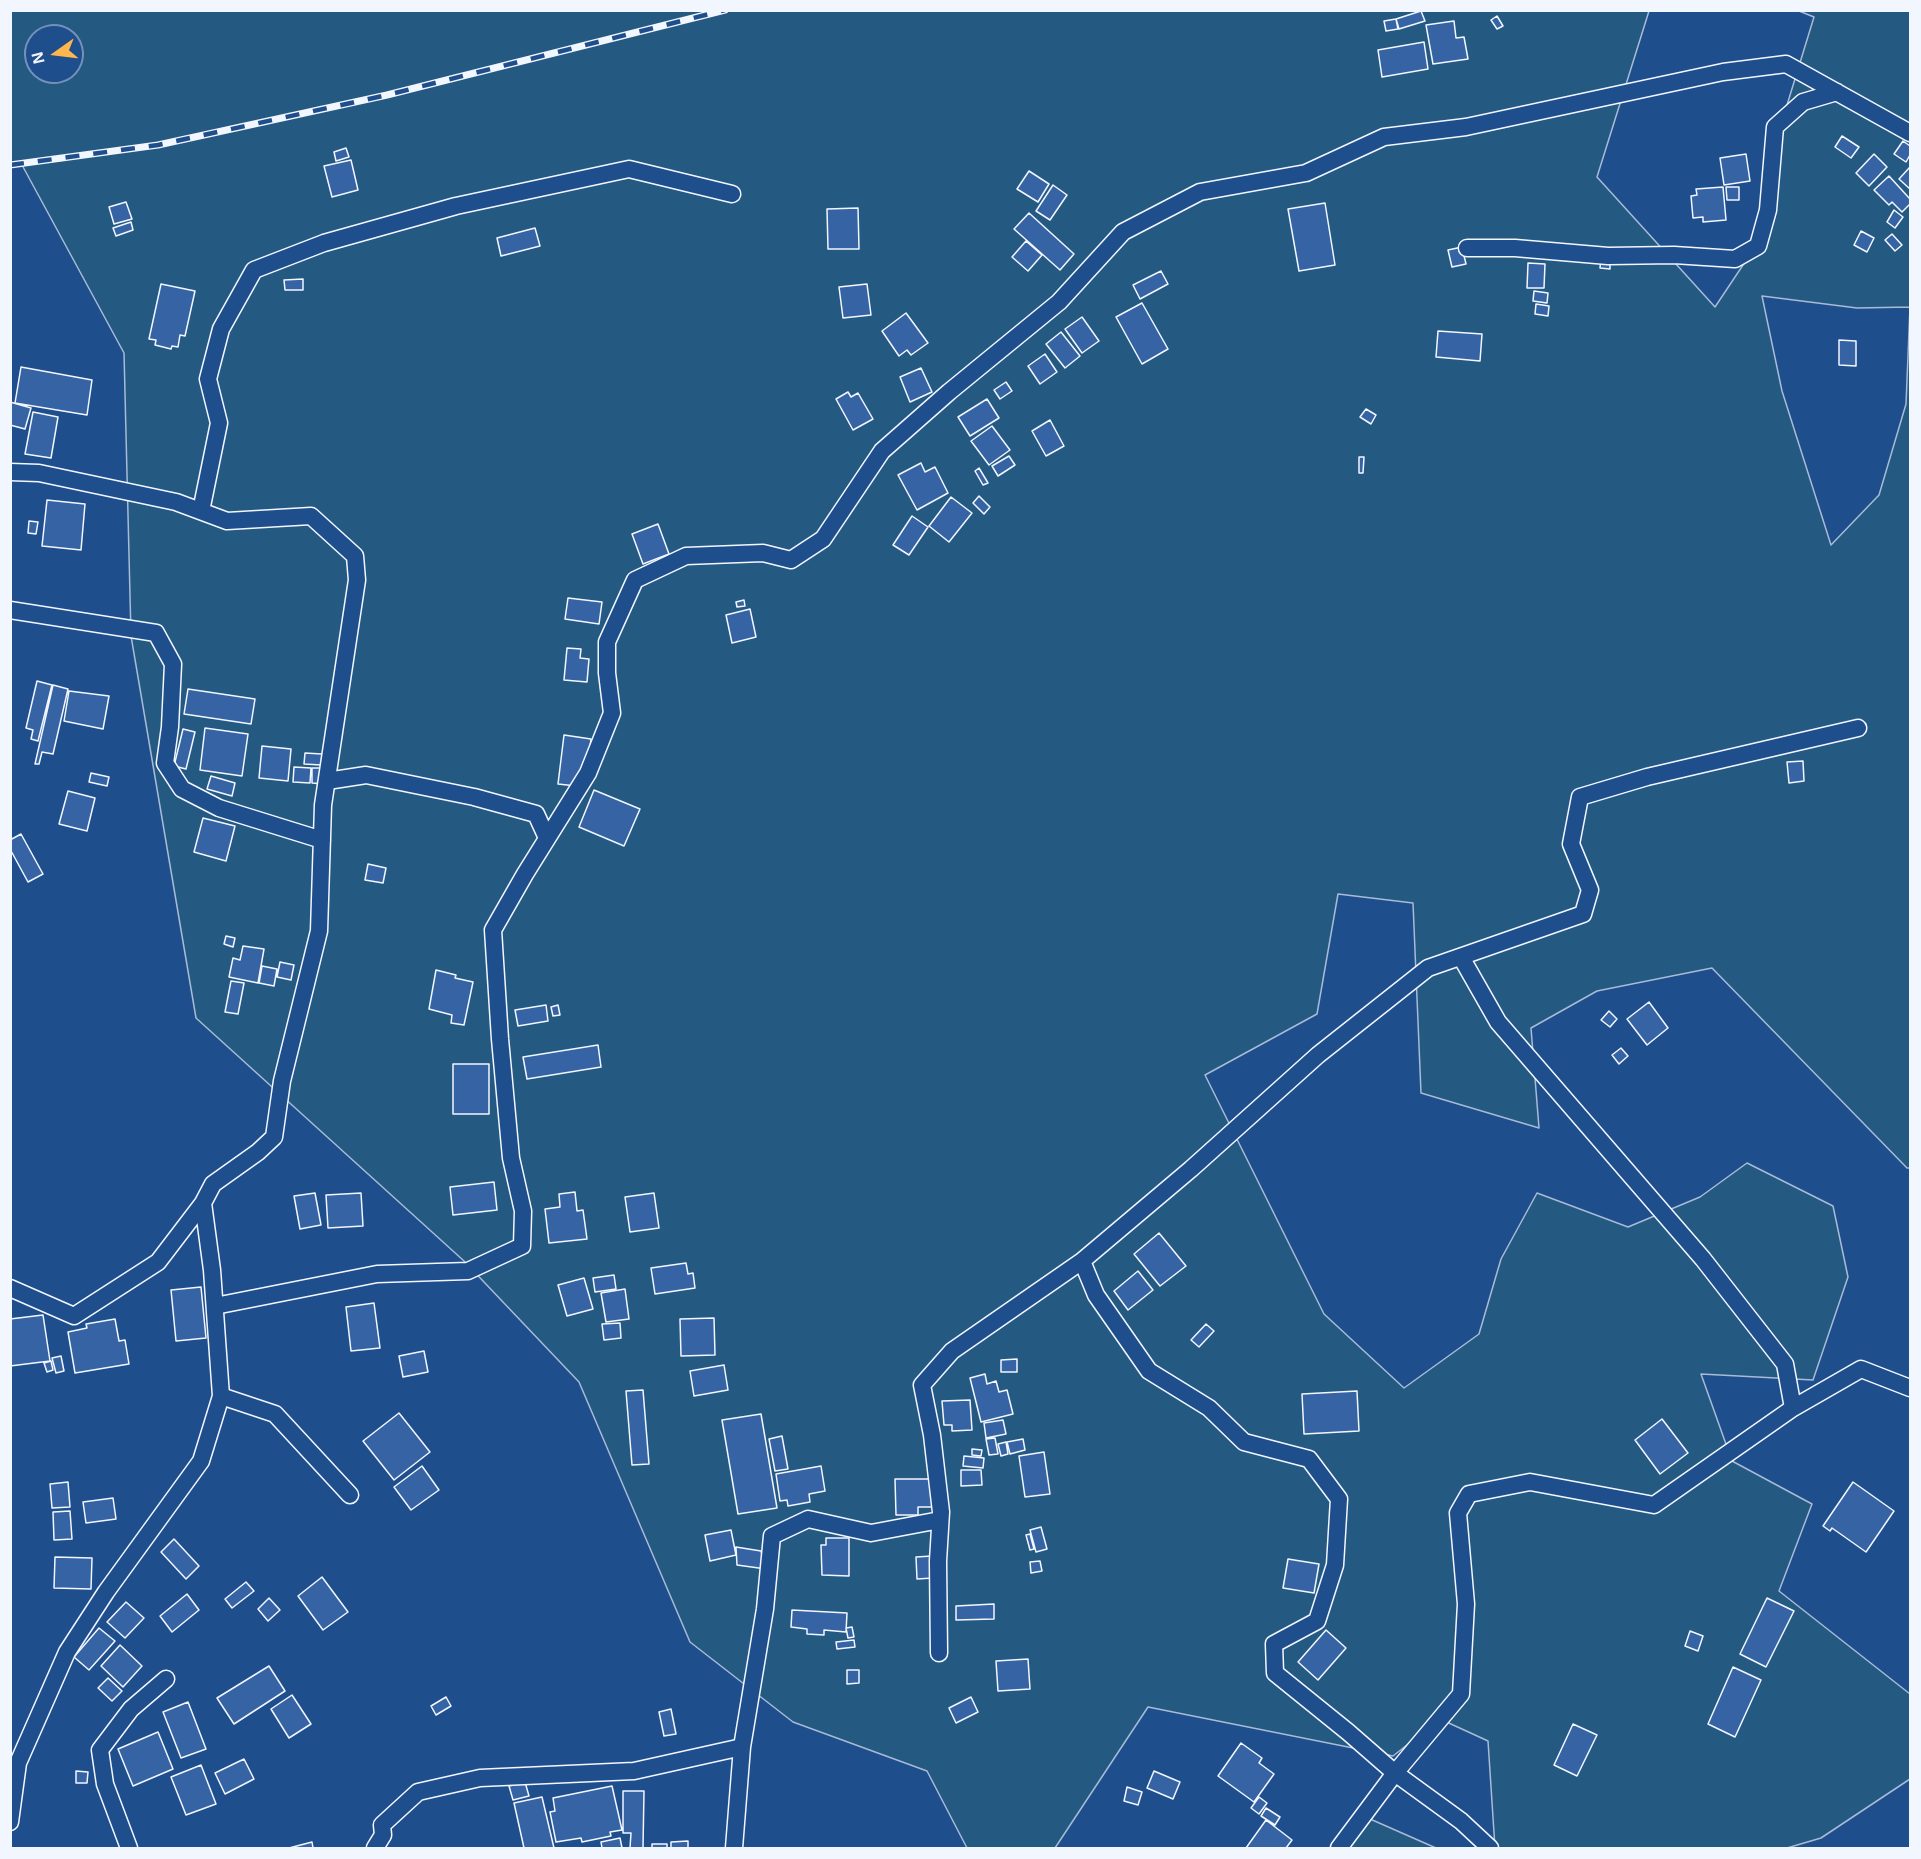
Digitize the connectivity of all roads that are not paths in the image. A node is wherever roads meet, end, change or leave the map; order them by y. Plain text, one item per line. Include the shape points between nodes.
1 (1837, 92) junction
2 (1911, 133) edge
3 (732, 194) dead end
4 (1467, 248) dead end
5 (10, 472) edge
6 (201, 511) junction
7 (10, 610) edge
8 (1858, 728) dead end
9 (327, 781) junction
10 (547, 838) junction
11 (322, 840) junction
12 (1461, 957) junction
13 (203, 1203) junction
14 (1082, 1261) junction
15 (10, 1288) edge
16 (215, 1306) junction
17 (1911, 1388) edge
18 (221, 1396) junction
19 (1793, 1408) junction
20 (350, 1495) dead end
21 (940, 1520) junction
22 (939, 1653) dead end
23 (166, 1679) dead end
24 (742, 1747) junction
25 (1395, 1773) junction
26 (10, 1822) edge
27 (129, 1848) edge
28 (375, 1848) edge
29 (734, 1848) edge
30 (1339, 1848) edge
31 (1490, 1848) edge

1 - 2 street
1 - 4 street via 1803,102 1775,127 1768,210 1758,246 1735,260
1 - 10 street via 1786,64 1723,72 1466,127 1384,137 1306,173 1200,192 1123,232 1059,302 882,451 824,540 791,560 763,553 686,556 635,580 607,642 612,713 588,773
3 - 6 street via 629,168 456,206 324,243 254,270 221,329 208,379 219,423
5 - 6 street via 39,473 176,502
6 - 9 street via 227,521 311,516 355,556 357,580
7 - 11 street via 156,633 173,664 165,763 182,789 219,808
8 - 12 street via 1647,777 1580,798 1570,844 1590,890 1583,915
9 - 10 street via 366,774 474,797 536,814
9 - 11 street
10 - 16 street via 493,930 512,1158 523,1211 522,1246 468,1271 377,1274
11 - 13 street via 319,931 282,1081 274,1137 213,1184
12 - 14 street via 1428,968 1336,1040
12 - 19 street via 1498,1022 1703,1259 1785,1364
13 - 15 street via 158,1262 74,1316
13 - 16 street
14 - 21 street via 952,1351 922,1385 932,1435
14 - 25 street via 1096,1296 1149,1371 1209,1408 1244,1442 1309,1459 1339,1498 1335,1565 1317,1621 1274,1644 1275,1673
16 - 18 street
17 - 19 street via 1861,1369
18 - 20 street via 275,1414
18 - 26 street via 201,1461 67,1652 18,1762
19 - 25 street via 1654,1505 1530,1482 1469,1494 1458,1513 1466,1604 1461,1694
21 - 22 street
21 - 24 street via 871,1533 808,1519 772,1536 765,1609
23 - 27 street via 131,1709 100,1750 105,1784
24 - 28 street via 634,1771 480,1778 418,1792 382,1825 383,1835
24 - 29 street
25 - 30 street
25 - 31 street via 1461,1821

